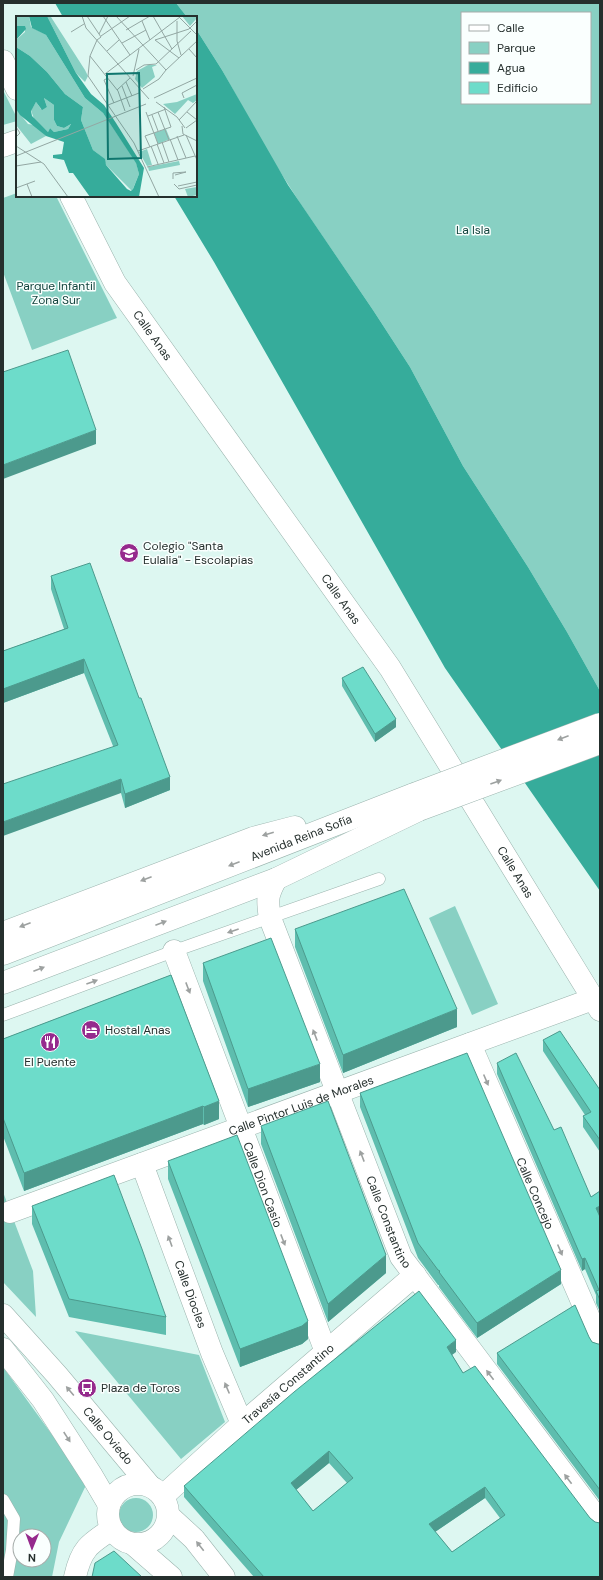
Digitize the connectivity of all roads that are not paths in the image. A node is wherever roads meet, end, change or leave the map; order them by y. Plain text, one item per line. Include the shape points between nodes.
1 (3, 61) edge
2 (16, 87) edge
3 (16, 141) edge
4 (3, 146) edge
5 (73, 197) edge
6 (600, 724) edge
7 (600, 744) edge
8 (417, 802) junction
9 (276, 879) junction
10 (379, 879) dead end
11 (270, 918) junction
12 (3, 933) edge
13 (174, 951) junction
14 (3, 954) edge
15 (3, 968) edge
16 (3, 983) edge
17 (596, 1004) edge
18 (3, 1015) edge
19 (470, 1044) junction
20 (337, 1092) junction
21 (241, 1128) junction
22 (142, 1164) junction
23 (10, 1212) dead end
24 (415, 1275) junction
25 (3, 1315) edge
26 (600, 1343) edge
27 (3, 1349) edge
28 (326, 1352) junction
29 (242, 1424) junction
30 (160, 1499) junction
31 (3, 1500) edge
32 (109, 1505) junction
33 (596, 1509) edge
34 (112, 1529) junction
35 (133, 1544) junction
36 (6, 1577) edge
37 (75, 1577) edge
38 (171, 1577) edge
39 (224, 1577) edge

1 - 2 main road
3 - 4 main road
5 - 17 main road, Calle Anas via 116,283 390,668
6 -> 8 main road, Avenida Reina Sofía, bridge
8 -> 7 main road, Avenida Reina Sofía, bridge
8 - 9 main road
8 -> 12 main road via 253,838
8 -> 14 main road, Avenida Reina Sofía
8 - 15 main road, Avenida Reina Sofía
9 - 11 main road, Calle Constantino via 267,903
16 -> 9 main road
10 - 11 lane
11 -> 13 lane
20 -> 11 main road, Calle Constantino
18 -> 13 lane
13 -> 21 main road, Calle Dion Casio
17 - 19 main road, Calle Pintor Luis de Morales
19 - 20 main road, Calle Pintor Luis de Morales
19 -> 26 main road, Calle Concejo
20 - 21 main road, Calle Pintor Luis de Morales
24 -> 20 main road, Calle Constantino via 402,1257
21 - 22 main road, Calle Pintor Luis de Morales
21 -> 28 main road, Calle Dion Casio
22 - 23 main road, Calle Pintor Luis de Morales
29 -> 22 main road, Calle Diocles via 212,1353
24 - 28 main road, Travesía Constantino
33 -> 24 main road, Calle Constantino
30 -> 25 main road, Calle Oviedo via 57,1375
27 -> 32 main road via 42,1400
28 - 29 main road, Travesía Constantino
29 - 30 main road, Travesía Constantino
30 - 32 main road via 139,1483 120,1489
30 - 35 main road via 166,1526 153,1541
39 -> 30 main road, Calle Oviedo
31 - 36 lane via 14,1520 12,1550
32 - 34 main road
34 - 35 main road via 117,1536
34 - 37 main road via 91,1543 79,1561
35 - 38 main road

